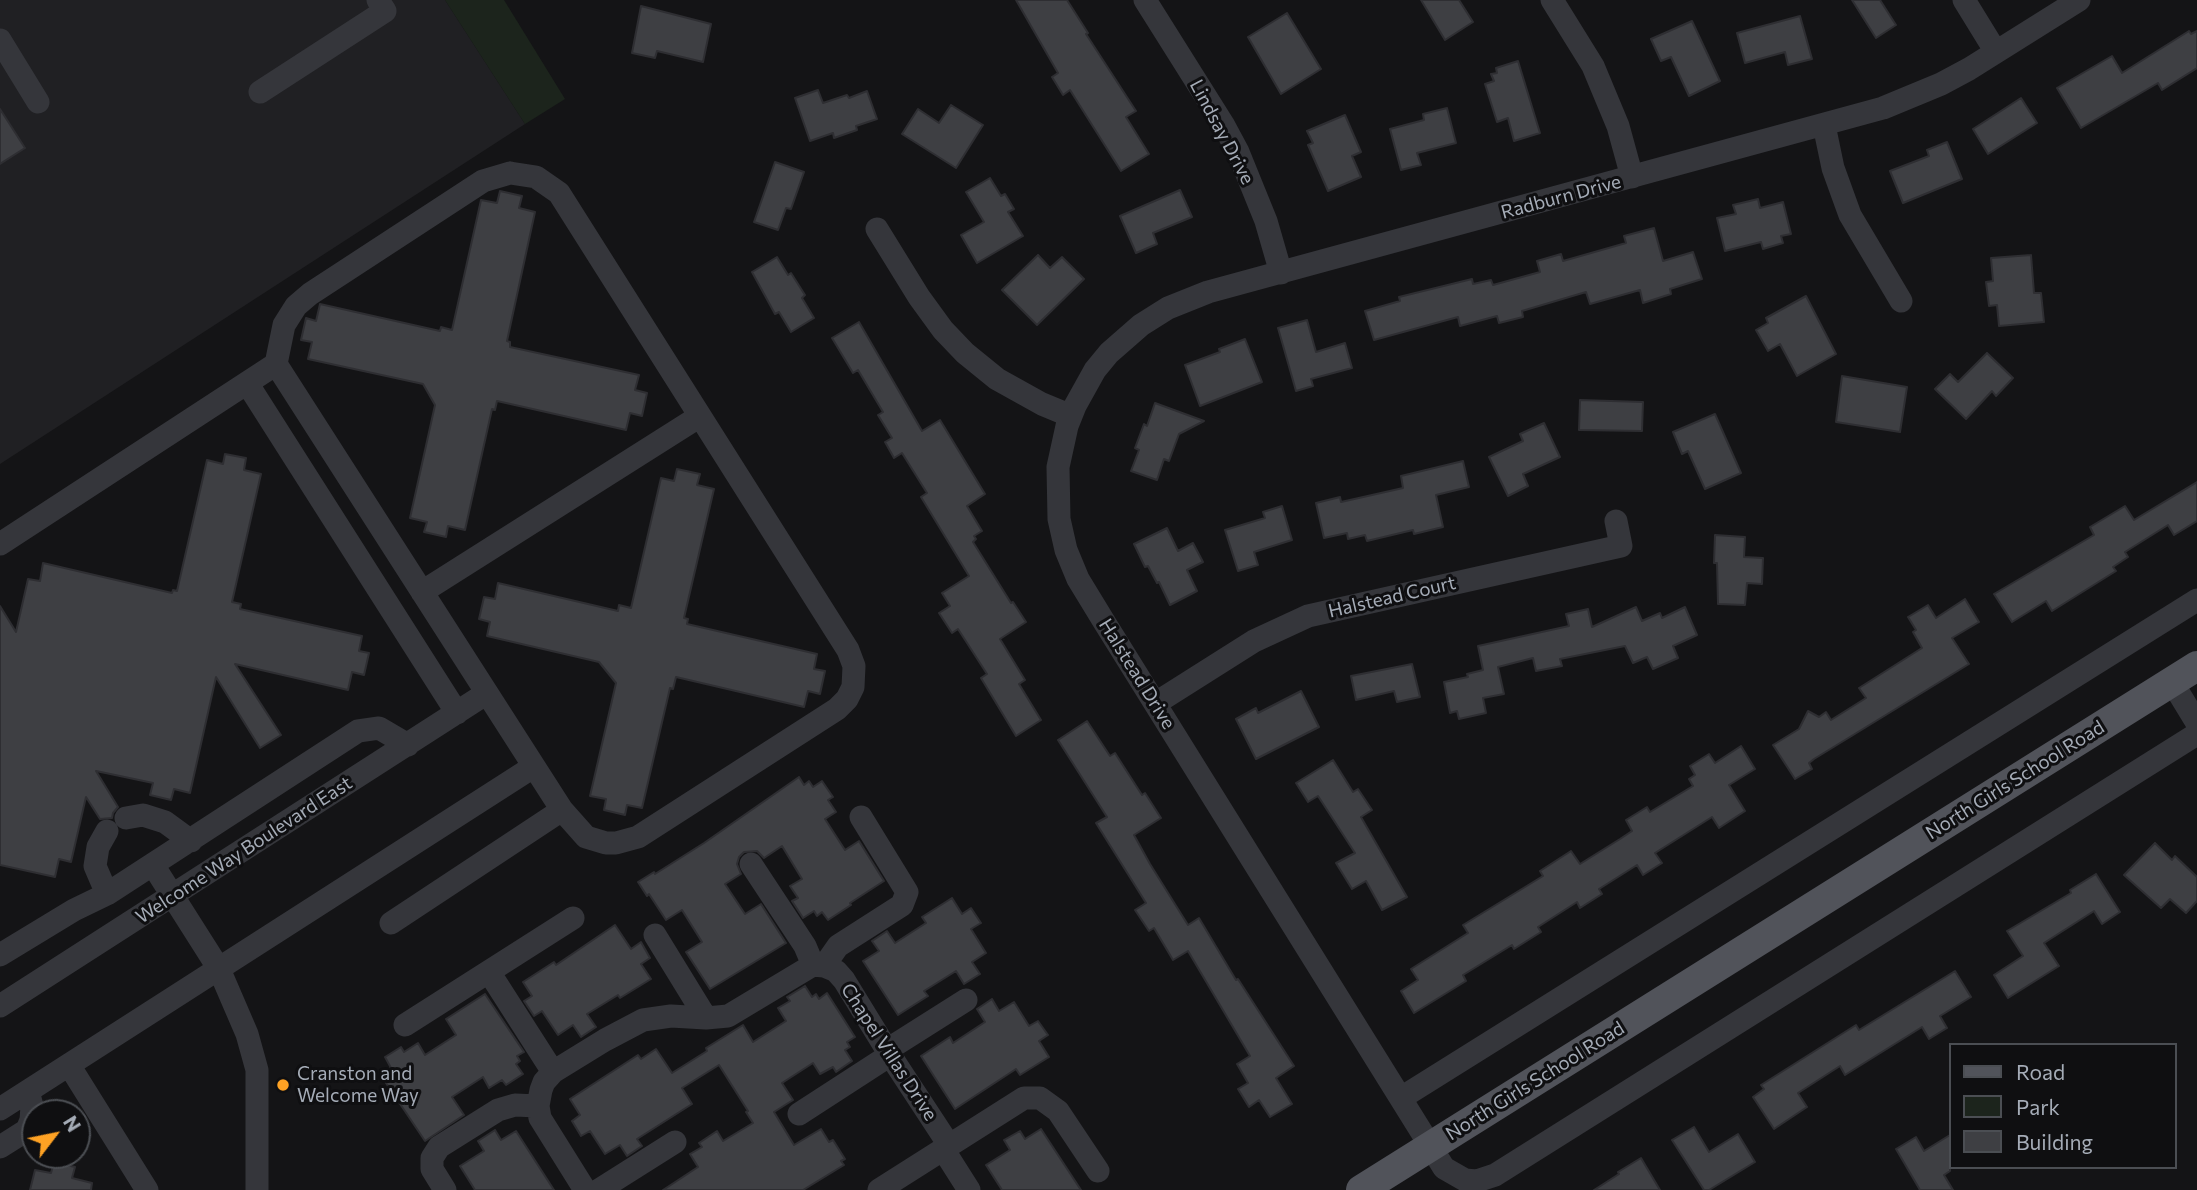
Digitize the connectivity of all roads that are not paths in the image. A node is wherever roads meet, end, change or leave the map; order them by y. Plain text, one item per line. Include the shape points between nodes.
1 (378, 0) edge
2 (1145, 0) edge
3 (1552, 0) edge
4 (1964, 0) edge
5 (2079, 0) edge
6 (0, 40) edge
7 (1996, 52) junction
8 (260, 92) dead end
9 (38, 102) dead end
10 (1824, 125) junction
11 (1632, 177) junction
12 (877, 229) dead end
13 (1281, 273) junction
14 (1901, 301) dead end
15 (275, 365) junction
16 (247, 383) junction
17 (700, 416) junction
18 (1071, 416) junction
19 (1616, 521) dead end
20 (0, 544) edge
21 (422, 592) junction
22 (2197, 600) edge
23 (2197, 666) edge
24 (2172, 682) junction
25 (487, 693) junction
26 (1156, 703) junction
27 (457, 713) junction
28 (2197, 723) edge
29 (2197, 734) edge
30 (408, 745) junction
31 (533, 767) junction
32 (562, 810) junction
33 (861, 817) dead end
34 (191, 841) junction
35 (751, 863) dead end
36 (153, 865) junction
37 (107, 894) junction
38 (173, 895) junction
39 (573, 918) dead end
40 (391, 923) dead end
41 (655, 935) dead end
42 (0, 955) edge
43 (819, 965) junction
44 (219, 969) junction
45 (489, 972) junction
46 (965, 1000) dead end
47 (0, 1006) edge
48 (706, 1018) junction
49 (405, 1025) dead end
50 (888, 1053) junction
51 (69, 1065) junction
52 (553, 1072) junction
53 (28, 1091) junction
54 (1401, 1098) junction
55 (538, 1106) junction
56 (0, 1109) edge
57 (799, 1114) dead end
58 (675, 1142) dead end
59 (1430, 1146) junction
60 (0, 1147) edge
61 (946, 1147) junction
62 (1098, 1171) dead end
63 (148, 1190) edge
64 (257, 1190) edge
65 (445, 1190) edge
66 (585, 1190) edge
67 (599, 1190) edge
68 (878, 1190) edge
69 (969, 1190) edge
70 (1361, 1190) edge

1 - 8 street via 385,11
2 - 13 street, Lindsay Drive via 1238,152
3 - 11 street via 1593,66 1618,126
4 - 7 street
5 - 7 street, Radburn Drive
6 - 9 street
7 - 10 street, Radburn Drive via 1902,101
10 - 11 street, Radburn Drive
10 - 14 street via 1850,215
11 - 13 street, Radburn Drive
12 - 18 street via 919,297 965,353 997,379
13 - 18 street, Radburn Drive via 1188,299 1141,324 1095,370
15 - 16 street
15 - 17 street via 284,325 310,294 488,178 526,173 559,192
15 - 21 street
16 - 20 street
16 - 27 street
17 - 21 street
17 - 32 street via 848,650 853,687 837,709 630,840 606,843 586,837
18 - 26 street, Halstead Drive via 1057,477 1066,550 1078,579
19 - 26 street, Halstead Court via 1621,546 1308,616 1254,641
21 - 25 street
22 - 54 street
23 - 24 main road, North Girls School Road
24 - 28 street
24 - 59 main road, North Girls School Road
25 - 27 street, Welcome Way Boulevard East
25 - 31 street
26 - 54 street, Halstead Drive
27 - 30 street, Welcome Way Boulevard East
29 - 59 street, North Girls School Road via 1495,1175 1465,1180 1444,1168
30 - 34 street via 379,728 358,731
30 - 38 street, Welcome Way Boulevard East
31 - 32 street
31 - 44 street
32 - 40 street
33 - 43 street via 907,892 902,905 838,946
34 - 36 street
34 - 37 street via 165,822 143,815 116,825 98,847 95,866
35 - 43 street
36 - 37 street
36 - 38 street
37 - 42 street
38 - 44 street
38 - 47 street, Welcome Way Boulevard East
39 - 45 street
41 - 48 street
43 - 48 street via 728,1016
43 - 50 street, Chapel Villas Drive via 836,971 844,980
44 - 51 street
44 - 64 street via 257,1070
45 - 49 street
45 - 52 street
46 - 50 street
48 - 52 street via 643,1020
50 - 57 street
50 - 61 street, Chapel Villas Drive
51 - 53 street
51 - 63 street
52 - 55 street via 544,1082
53 - 56 street
53 - 60 street via 32,1106 27,1130
54 - 59 street, Halstead Drive
55 - 65 street via 498,1110 439,1147 432,1169
55 - 66 street via 547,1131
58 - 67 street
59 - 70 main road
61 - 62 street via 1024,1098 1040,1098 1058,1111
61 - 68 street
61 - 69 street, Chapel Villas Drive

